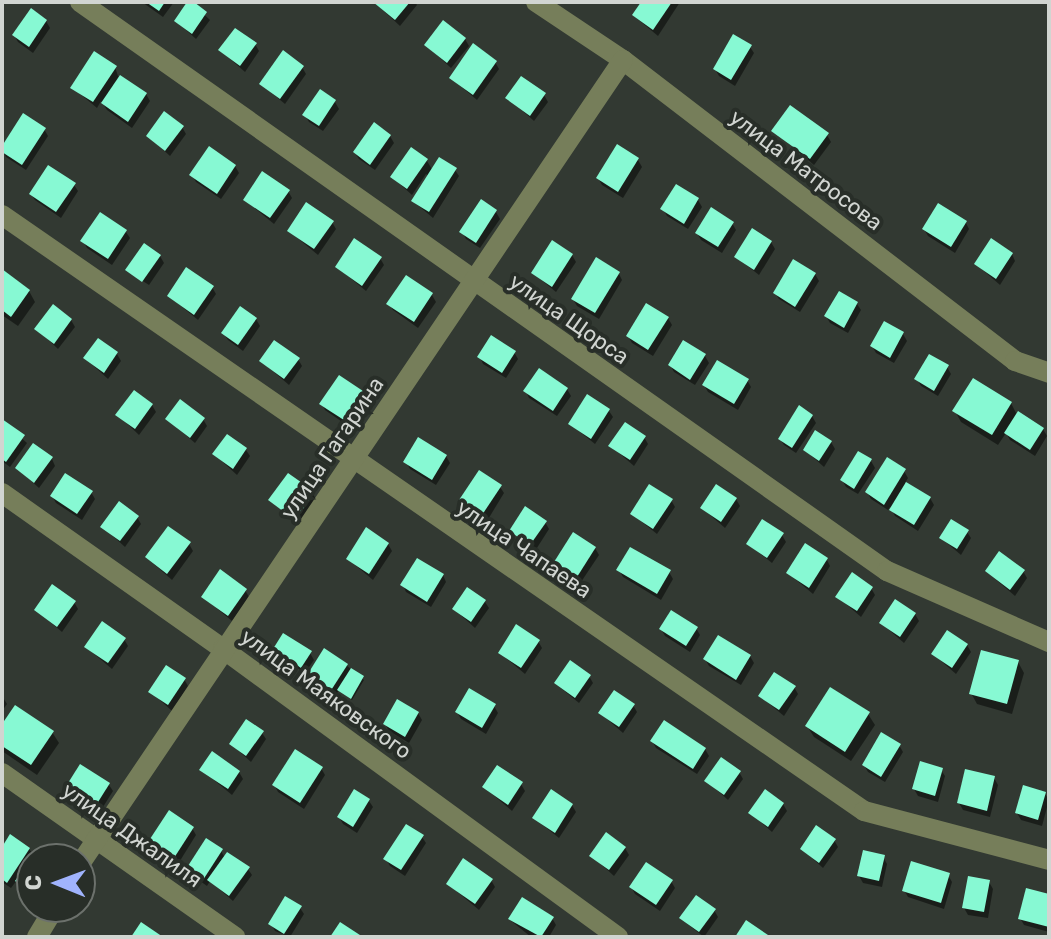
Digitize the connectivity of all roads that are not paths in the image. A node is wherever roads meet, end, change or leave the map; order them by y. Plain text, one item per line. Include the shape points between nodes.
1 (80, 2) edge
2 (536, 2) edge
3 (623, 60) junction
4 (2, 215) edge
5 (474, 282) junction
6 (1049, 373) edge
7 (353, 460) junction
8 (2, 493) edge
9 (1049, 642) edge
10 (223, 649) junction
11 (2, 773) edge
12 (95, 838) junction
13 (92, 843) edge
14 (1049, 860) edge
15 (235, 937) edge
16 (618, 937) edge

1 - 5 street, улица Щорса
2 - 3 street, улица Матросова
3 - 5 street, улица Гагарина
3 - 6 street, улица Матросова via 1015,361
4 - 7 street, улица Чапаева
5 - 7 street, улица Гагарина
5 - 9 street, улица Щорса via 887,571
7 - 10 street, улица Гагарина
7 - 14 street, улица Чапаева via 864,811
8 - 10 street, улица Маяковского
10 - 12 street, улица Гагарина
10 - 16 street, улица Маяковского
11 - 12 street, улица Джалиля
12 - 13 street, улица Гагарина
12 - 15 street, улица Джалиля

